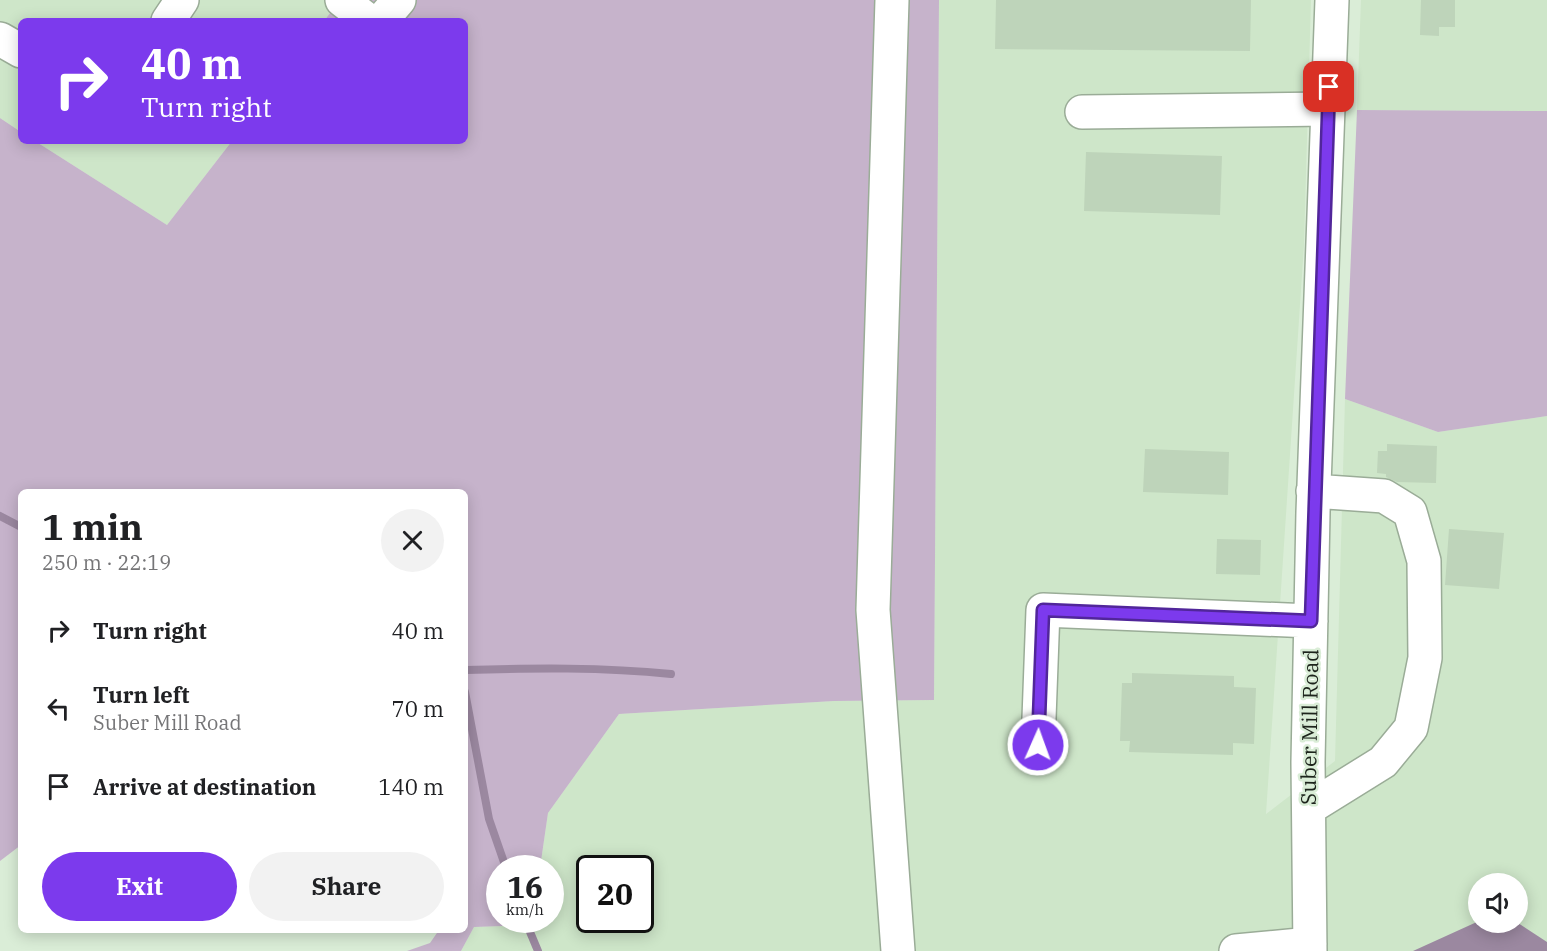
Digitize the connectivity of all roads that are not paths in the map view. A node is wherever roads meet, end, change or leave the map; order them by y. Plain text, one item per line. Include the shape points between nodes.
1 (182, 0) edge
2 (342, 0) edge
3 (399, 0) edge
4 (892, 0) edge
5 (1332, 0) edge
6 (170, 18) edge
7 (365, 18) edge
8 (384, 18) edge
9 (0, 39) edge
10 (18, 49) edge
11 (1328, 109) junction
12 (1082, 112) dead end
13 (1313, 491) junction
14 (1311, 621) junction
15 (1038, 745) dead end
16 (1309, 808) junction
17 (1310, 947) edge
18 (898, 951) edge
19 (1236, 951) edge

1 - 6 street
2 - 7 street
3 - 8 street
4 - 18 street via 873,610
5 - 11 street, Suber Mill Road
9 - 10 street
11 - 12 street
11 - 13 street, Suber Mill Road
13 - 14 street, Suber Mill Road
13 - 16 street via 1384,496 1410,512 1425,561 1425,658 1411,728 1383,762
14 - 15 street via 1043,610
14 - 16 street, Suber Mill Road
16 - 17 street, Suber Mill Road
17 - 19 street

